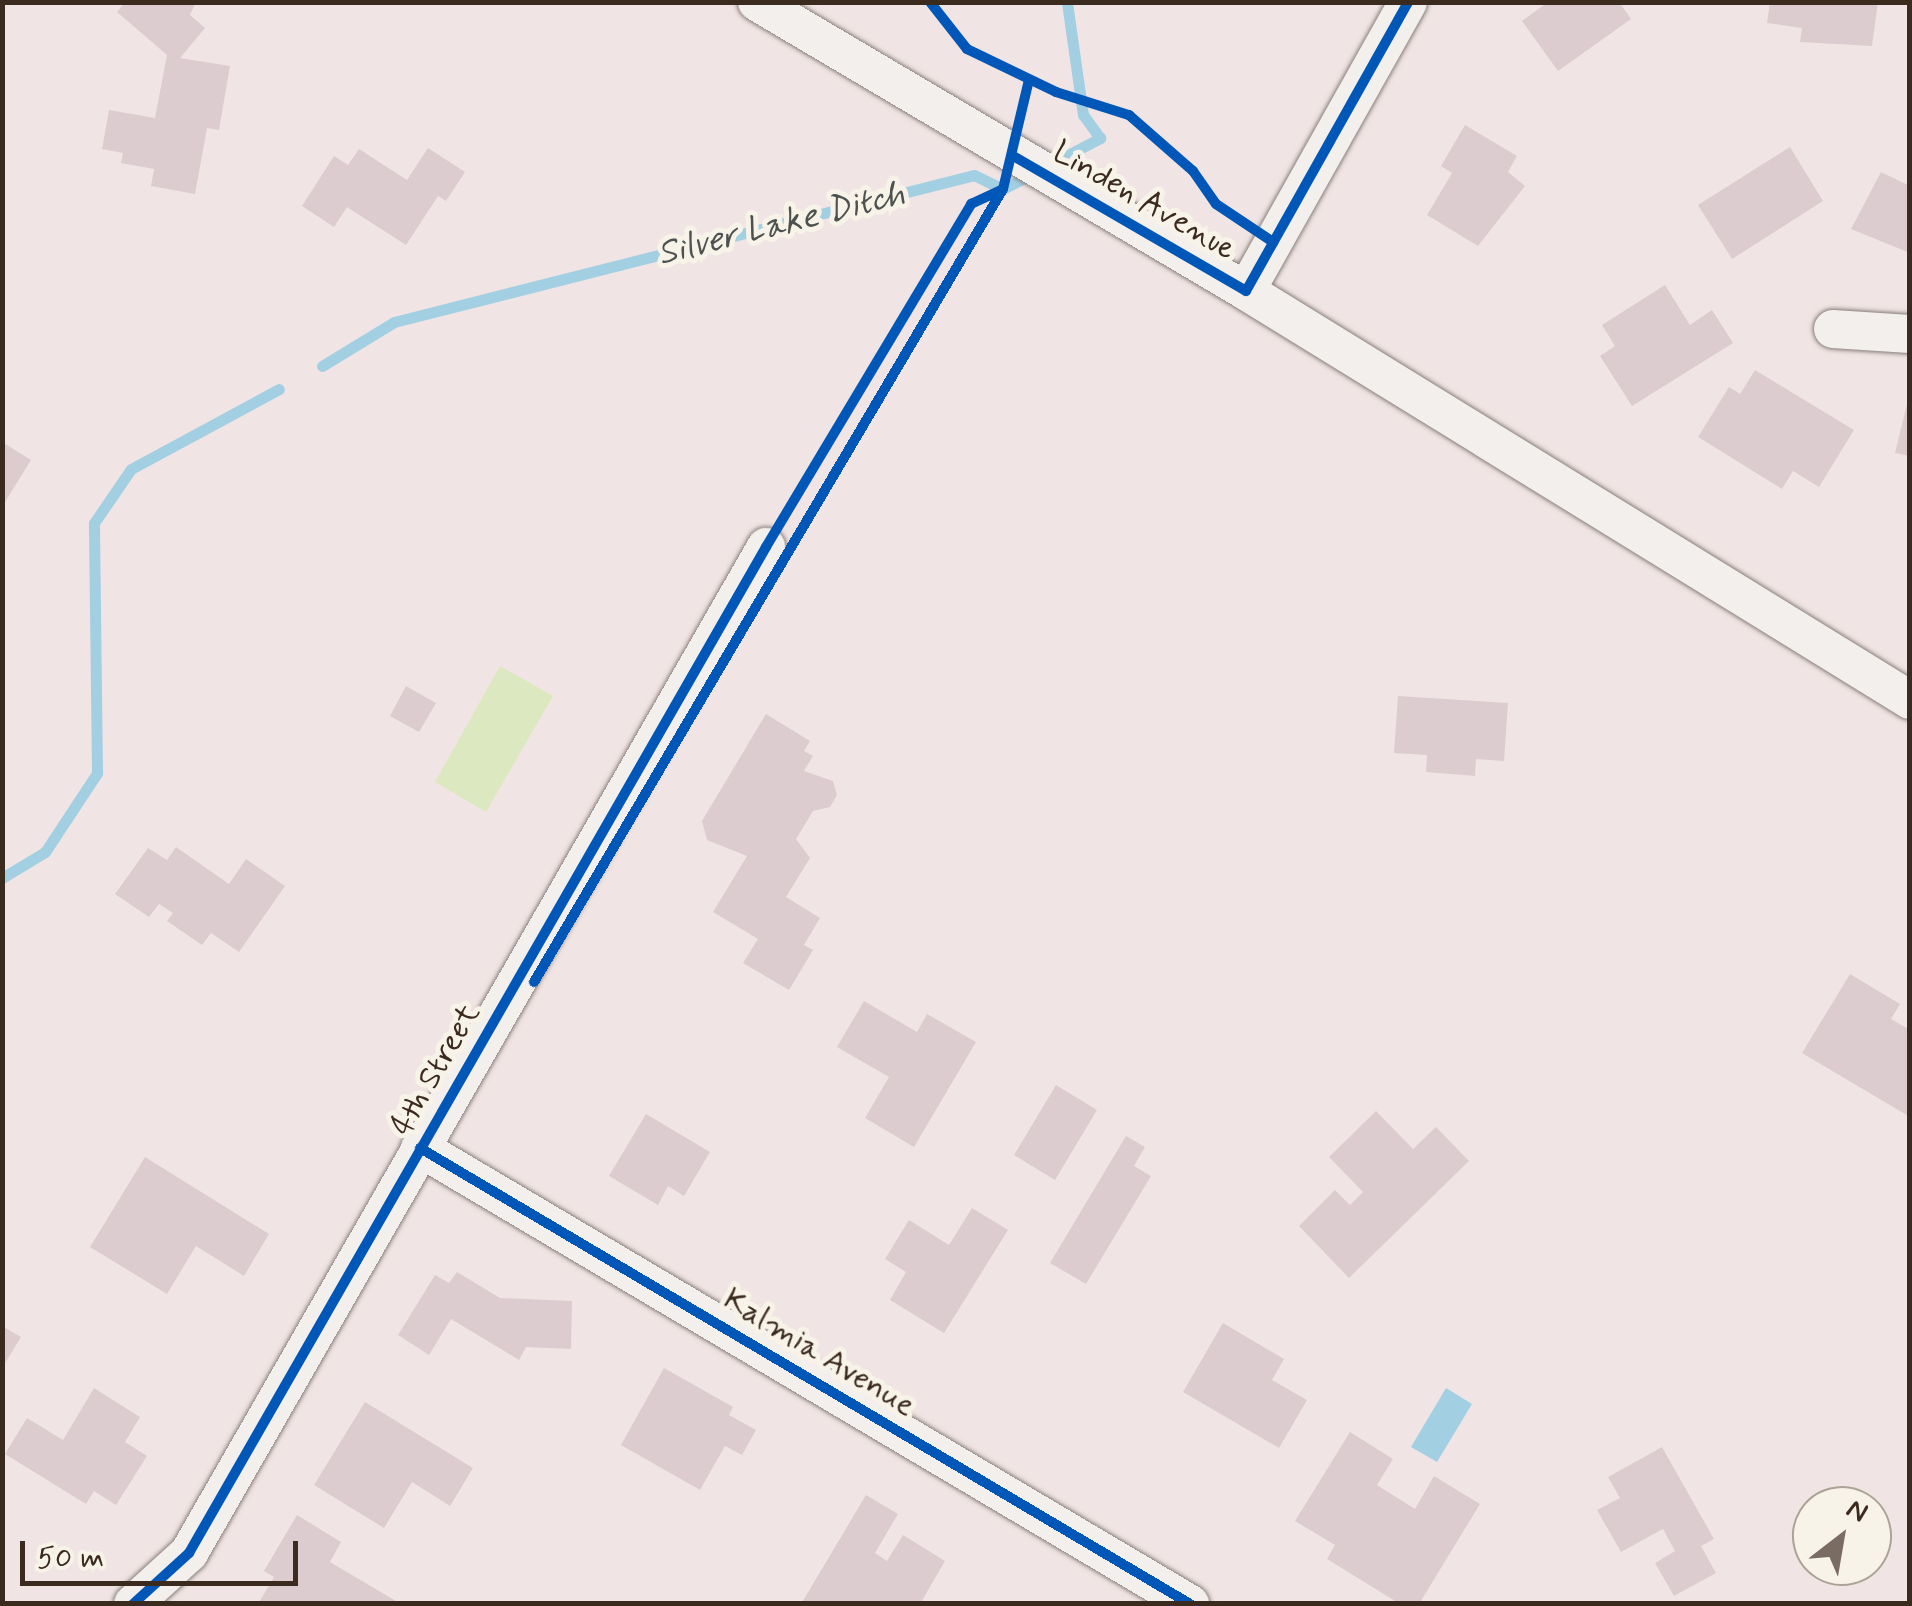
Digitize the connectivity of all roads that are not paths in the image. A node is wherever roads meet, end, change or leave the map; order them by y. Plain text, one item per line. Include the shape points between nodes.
1 (758, 2) edge
2 (1408, 2) edge
3 (1246, 290) junction
4 (1833, 329) dead end
5 (1910, 334) edge
6 (766, 547) dead end
7 (1910, 700) edge
8 (420, 1148) junction
9 (133, 1604) edge
10 (1190, 1604) edge

1 - 3 street, Linden Avenue
2 - 3 street
3 - 7 street, Linden Avenue
4 - 5 street
6 - 8 street, 4th Street
8 - 9 street, 4th Street via 189,1553
8 - 10 street, Kalmia Avenue

